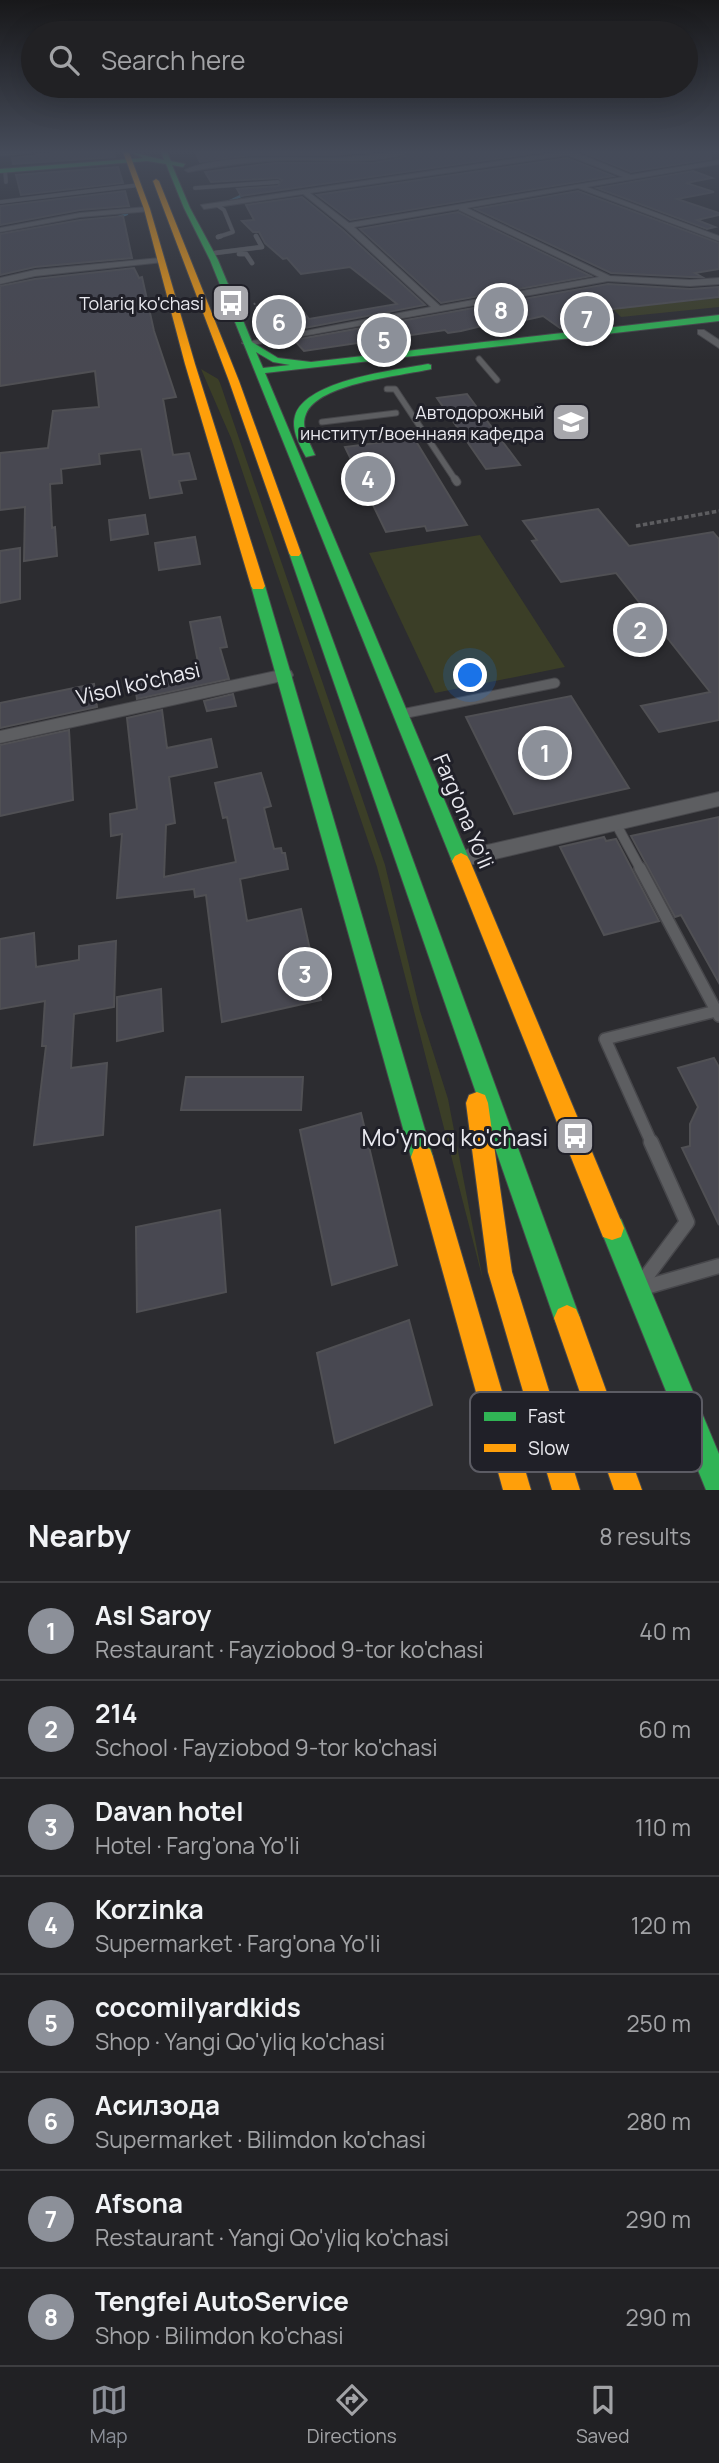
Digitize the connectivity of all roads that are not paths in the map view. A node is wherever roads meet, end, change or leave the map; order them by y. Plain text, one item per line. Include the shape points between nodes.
1 (45, 222) edge
2 (150, 222) edge
3 (169, 222) edge
4 (171, 222) edge
5 (196, 222) edge
6 (212, 222) edge
7 (342, 222) edge
8 (376, 222) edge
9 (490, 222) edge
10 (673, 222) edge
11 (348, 226) junction
12 (0, 230) edge
13 (256, 236) dead end
14 (719, 239) edge
15 (215, 252) junction
16 (160, 260) junction
17 (252, 263) dead end
18 (608, 278) junction
19 (0, 281) edge
20 (719, 281) edge
21 (439, 310) junction
22 (719, 318) edge
23 (719, 330) edge
24 (701, 332) junction
25 (247, 343) junction
26 (719, 345) edge
27 (479, 359) junction
28 (311, 365) junction
29 (428, 367) junction
30 (261, 377) junction
31 (497, 380) dead end
32 (234, 381) junction
33 (387, 389) dead end
34 (396, 413) dead end
35 (322, 422) dead end
36 (457, 482) dead end
37 (310, 499) junction
38 (285, 675) junction
39 (555, 683) dead end
40 (401, 714) junction
41 (0, 737) edge
42 (719, 799) edge
43 (615, 822) junction
44 (461, 859) junction
45 (718, 1014) edge
46 (469, 1045) junction
47 (716, 1269) edge
48 (638, 1289) junction
49 (489, 1392) edge
50 (536, 1392) edge
51 (593, 1392) edge
52 (680, 1392) edge
53 (702, 1446) edge
54 (512, 1472) edge
55 (561, 1472) edge
56 (622, 1472) edge
57 (719, 1488) edge
58 (517, 1490) edge
59 (566, 1490) edge
60 (628, 1490) edge

1 - 12 street
2 - 16 main road
3 - 32 main road via 168,247 210,364
4 - 32 main road
5 - 15 main road, Farg'ona Yo'li
6 - 15 main road
7 - 11 street
8 - 11 street
9 - 18 street
10 - 14 street
11 - 21 street
13 - 15 lane via 262,247
15 - 17 lane via 246,254
15 - 25 main road, Farg'ona Yo'li
16 - 19 street
16 - 38 main road
18 - 20 street
18 - 21 street
21 - 25 street
22 - 28 main road
23 - 24 main road
24 - 26 street
24 - 27 main road
25 - 28 main road via 276,360
25 - 30 main road, Farg'ona Yo'li
27 - 29 main road
27 - 31 lane
28 - 30 main road
29 - 30 main road
29 - 37 main road via 317,385 292,399 289,414 306,463
30 - 32 main road
30 - 37 main road, Farg'ona Yo'li
32 - 46 main road
33 - 36 lane via 395,389
34 - 35 lane
37 - 40 main road, Farg'ona Yo'li
38 - 41 street, Visol ko'chasi
38 - 49 main road
39 - 40 lane
40 - 44 main road, Farg'ona Yo'li
42 - 43 street
43 - 44 street
43 - 45 lane
44 - 48 main road, Farg'ona Yo'li
45 - 48 lane via 605,1039 687,1222
46 - 50 main road via 500,1272
46 - 51 main road
47 - 48 lane
48 - 52 main road, Farg'ona Yo'li
53 - 57 main road, Farg'ona Yo'li
54 - 58 main road
55 - 59 main road
56 - 60 main road

